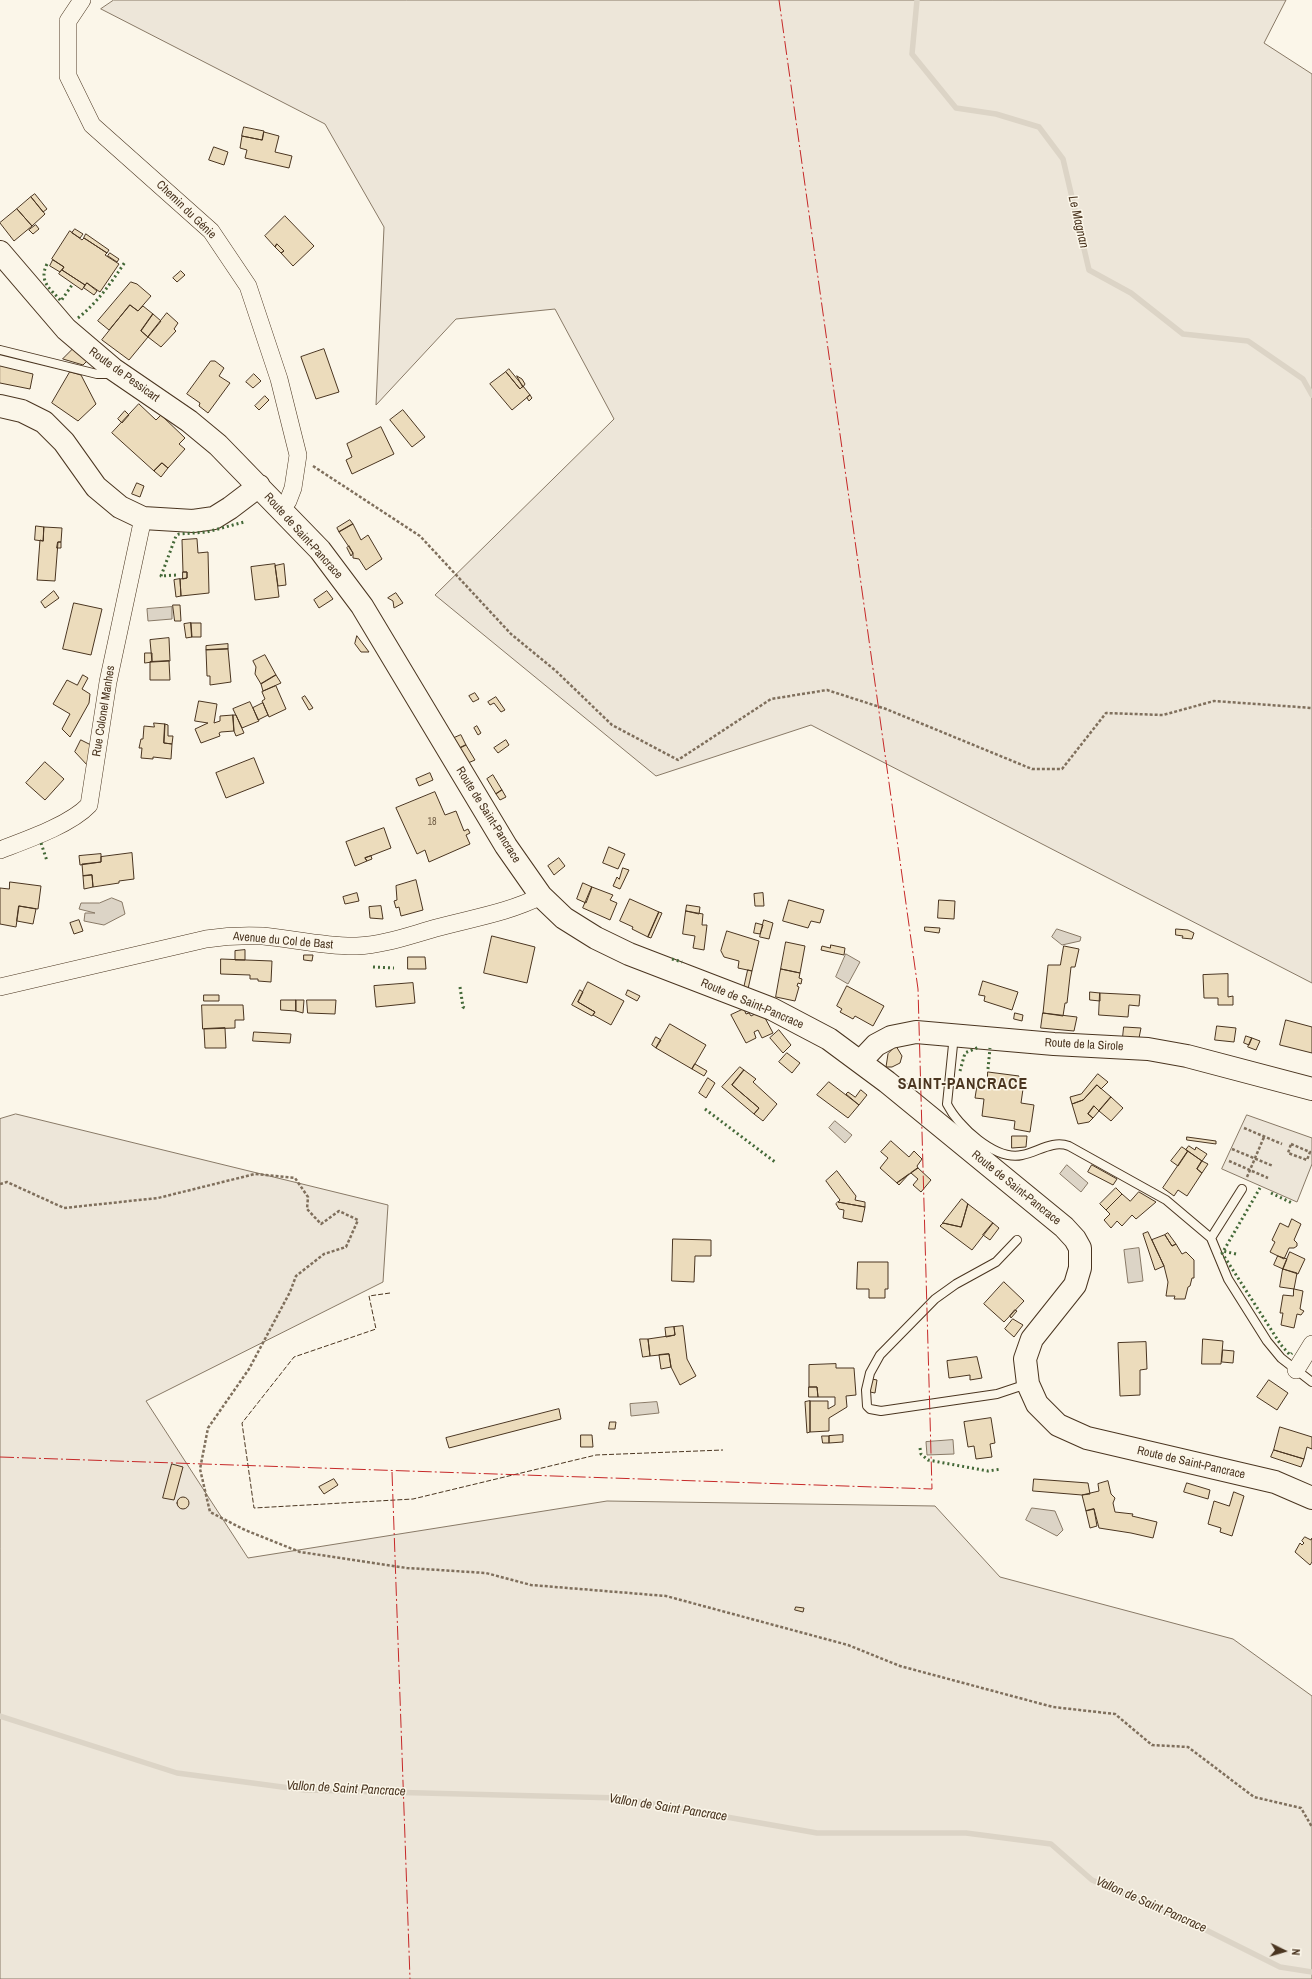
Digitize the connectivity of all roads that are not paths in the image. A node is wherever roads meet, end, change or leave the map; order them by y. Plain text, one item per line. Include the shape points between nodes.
1 (82, 0) edge
2 (0, 252) edge
3 (0, 350) edge
4 (113, 369) junction
5 (0, 406) edge
6 (259, 486) junction
7 (281, 509) junction
8 (143, 518) junction
9 (0, 850) edge
10 (541, 896) junction
11 (0, 987) edge
12 (954, 1035) junction
13 (861, 1061) junction
14 (1312, 1089) edge
15 (1242, 1189) road end
16 (1211, 1238) junction
17 (1017, 1240) dead end
18 (1312, 1344) edge
19 (1296, 1370) junction
20 (1312, 1382) edge
21 (1028, 1384) junction
22 (1312, 1498) edge

1 - 7 street, Chemin du Génie via 68,21 68,76 92,125 211,231 248,286 279,379 298,455 294,488
2 - 4 street, Route de Pessicart via 66,329
3 - 4 lane via 97,374 109,374
4 - 6 street, Route de Pessicart via 189,421 218,445
5 - 8 street via 22,411 44,422 64,442 96,487 120,507
6 - 7 street, Route de Saint-Pancrace
6 - 8 street via 214,518 193,521
7 - 10 street, Route de Saint-Pancrace via 320,550 362,606 506,846
8 - 9 street, Rue Colonel Manhes via 108,682 89,805 82,812 46,831
10 - 11 street, Avenue du Col de Bast via 493,913 377,944 340,946 263,936 232,935
10 - 13 street, Route de Saint-Pancrace via 564,918 596,938 629,954 790,1017
12 - 13 street, Route de la Sirole via 916,1032 891,1036 876,1045
12 - 14 street, Route de la Sirole via 1054,1044 1148,1048
12 - 16 lane via 947,1104 952,1114 980,1141 1003,1154 1020,1156 1056,1143 1069,1146 1166,1200
13 - 21 street, Route de Saint-Pancrace via 1064,1227 1080,1248 1080,1268 1075,1285 1032,1339 1025,1359
15 - 16 lane
16 - 19 lane via 1228,1279 1267,1341 1281,1358
17 - 21 lane via 996,1262 935,1299 880,1355 870,1373 866,1390 867,1406 881,1411 997,1394
18 - 19 street
19 - 20 lane
21 - 22 street, Route de Saint-Pancrace via 1037,1404 1058,1425 1087,1438 1274,1482

